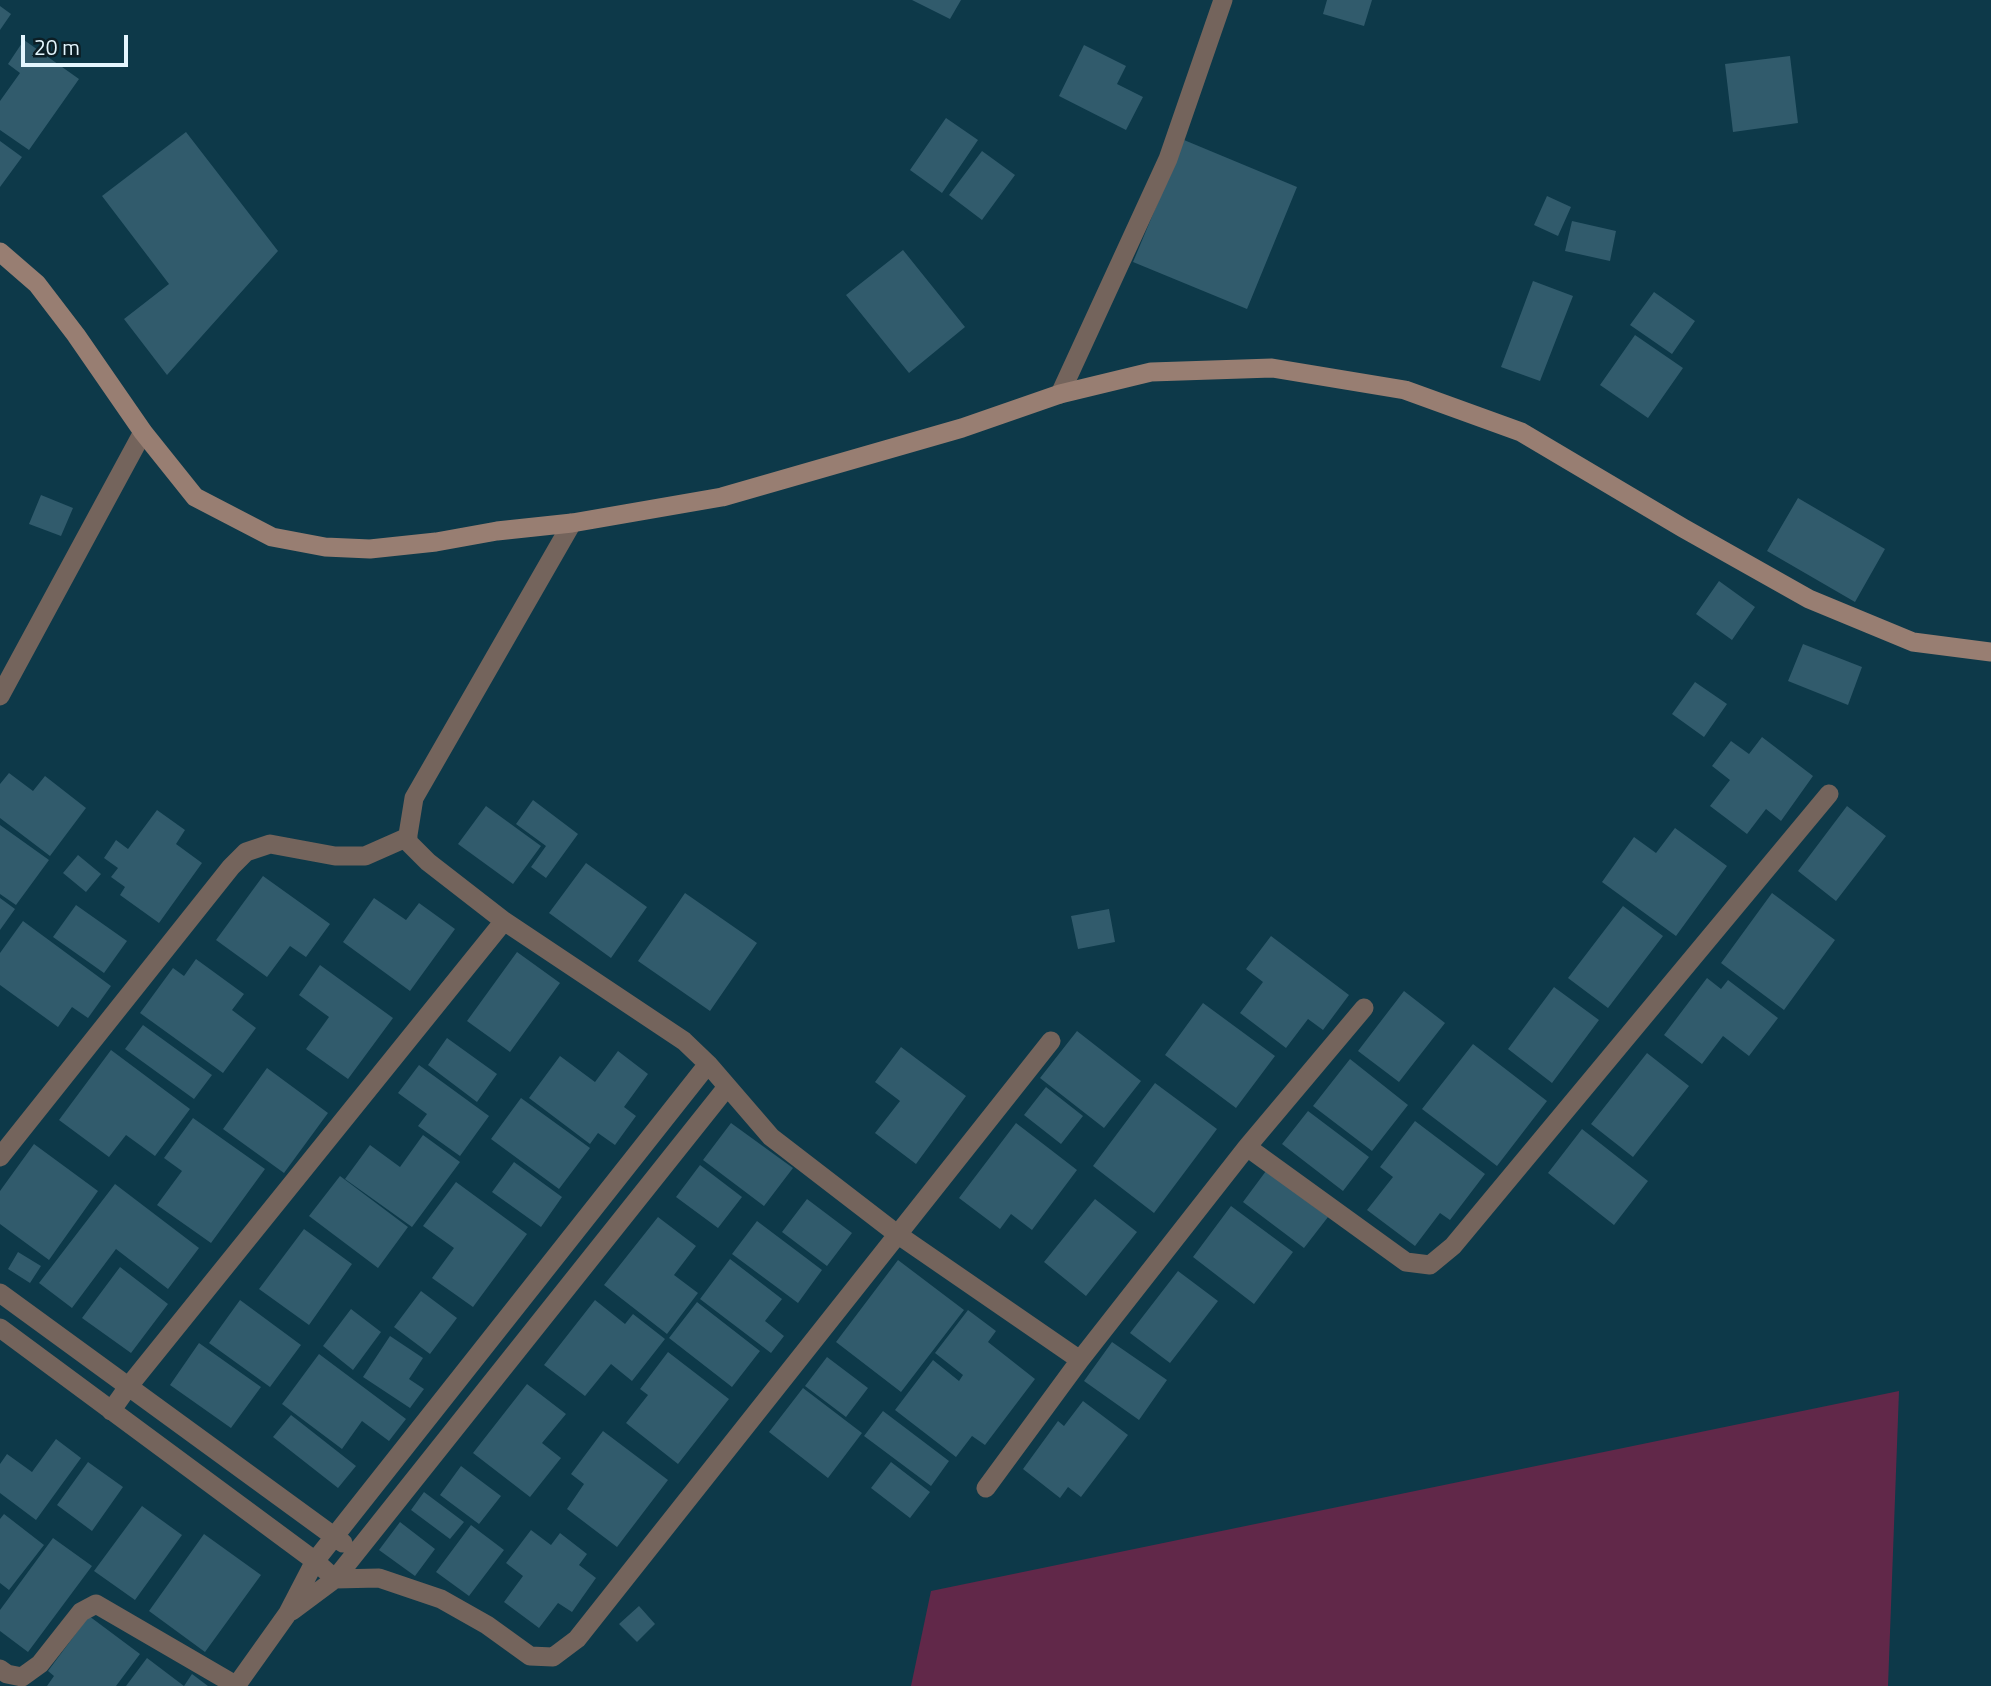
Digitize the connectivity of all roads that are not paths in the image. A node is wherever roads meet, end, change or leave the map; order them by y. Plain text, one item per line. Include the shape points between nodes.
1 (1223, 0) edge
2 (0, 252) edge
3 (1060, 394) junction
4 (144, 432) junction
5 (572, 523) junction
6 (1991, 652) edge
7 (0, 696) edge
8 (1829, 794) dead end
9 (408, 837) junction
10 (504, 921) junction
11 (1364, 1008) dead end
12 (1051, 1041) dead end
13 (708, 1064) junction
14 (727, 1087) junction
15 (1247, 1147) junction
16 (0, 1157) edge
17 (897, 1234) junction
18 (0, 1293) edge
19 (0, 1328) edge
20 (1080, 1360) junction
21 (128, 1387) junction
22 (111, 1411) junction
23 (986, 1488) dead end
24 (335, 1536) junction
25 (356, 1553) junction
26 (315, 1561) junction
27 (379, 1578) junction
28 (335, 1579) junction
29 (288, 1613) junction
30 (0, 1669) edge
31 (236, 1686) edge

1 - 3 street via 1168,159
2 - 4 main road via 37,284
3 - 5 main road via 962,428 722,498
3 - 6 main road via 1151,372 1272,368 1405,390 1521,432 1809,599 1913,642
4 - 5 main road via 195,496 272,537 370,549
4 - 7 street
5 - 9 street via 414,798
8 - 15 street via 1452,1246 1430,1265 1406,1262
9 - 10 street via 428,862
9 - 16 street via 365,856 335,856 270,844 246,852
10 - 13 street via 684,1041
10 - 21 street
11 - 15 street
12 - 17 street
13 - 14 street
13 - 24 street
14 - 17 street via 771,1137
14 - 25 street
15 - 20 street
17 - 20 street
17 - 27 street via 577,1639 553,1657 530,1656 453,1605
18 - 21 street
19 - 22 street
20 - 23 street
21 - 22 street
21 - 24 street
22 - 26 street
24 - 25 street
24 - 26 street
25 - 27 street
25 - 28 street
26 - 28 street
26 - 29 street
27 - 28 street
28 - 29 street
29 - 31 street
30 - 31 street via 22,1677 40,1664 81,1612 96,1604

